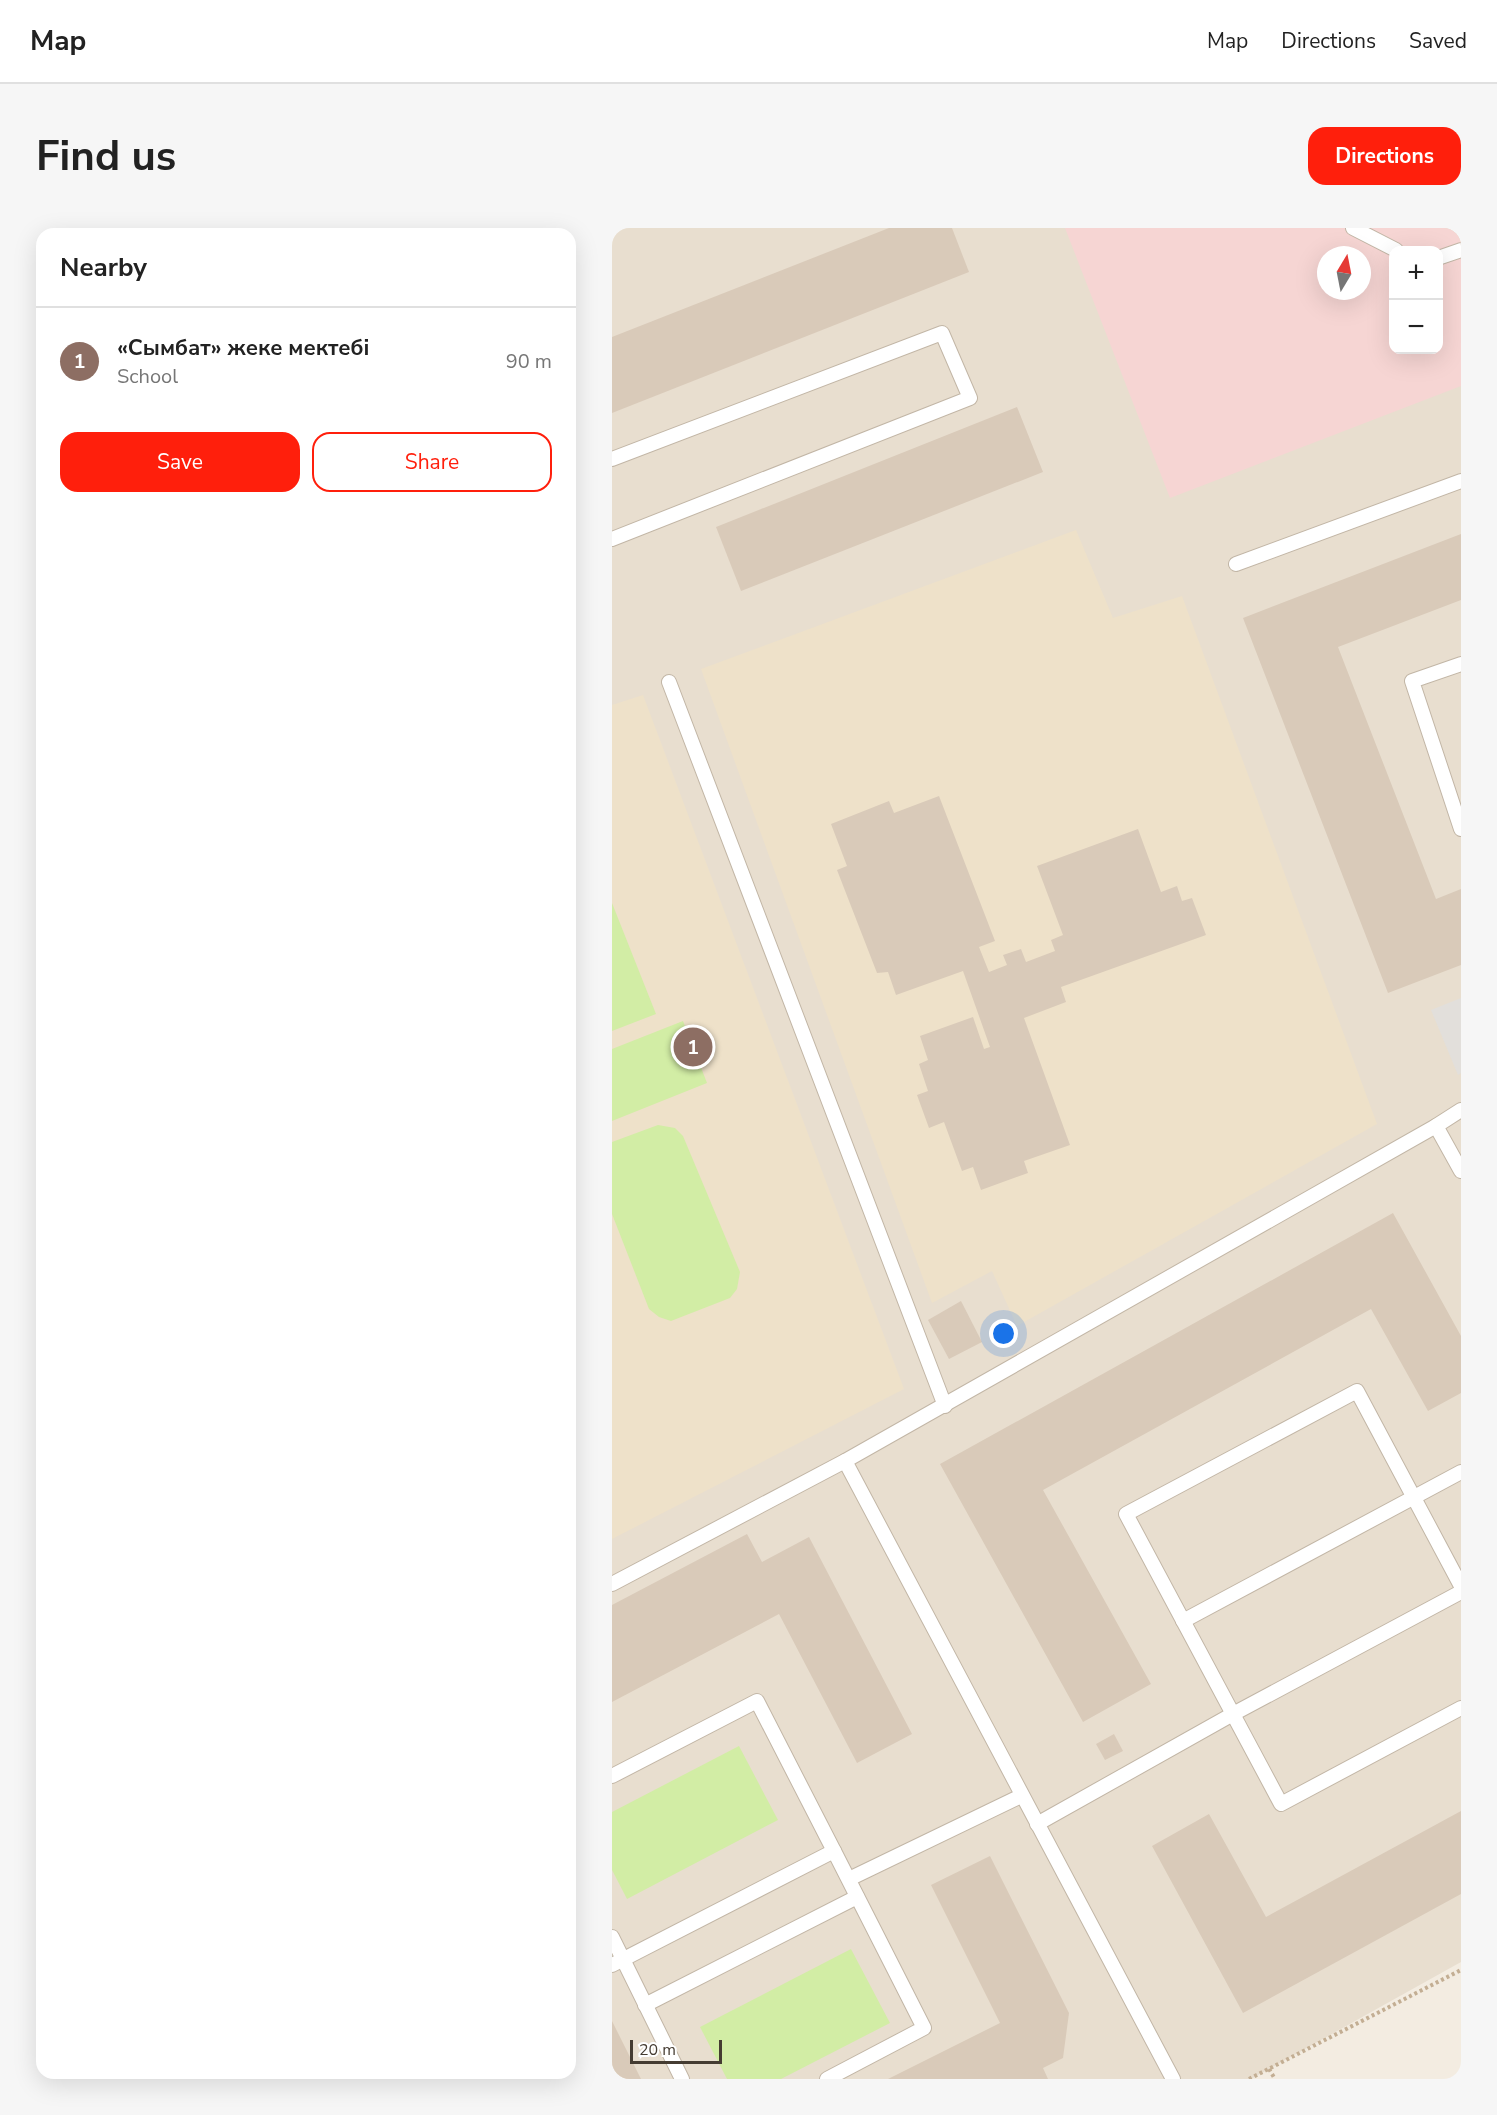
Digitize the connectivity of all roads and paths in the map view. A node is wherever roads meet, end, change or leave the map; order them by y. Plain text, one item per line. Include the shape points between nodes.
1 (1353, 228) edge
2 (1389, 246) edge
3 (1461, 250) edge
4 (1443, 256) edge
5 (612, 459) edge
6 (1461, 481) edge
7 (612, 539) edge
8 (1236, 564) dead end
9 (1461, 664) edge
10 (669, 682) dead end
11 (1461, 829) edge
12 (1461, 1110) edge
13 (1436, 1126) junction
14 (1461, 1171) edge
15 (945, 1406) junction
16 (845, 1461) junction
17 (1461, 1472) edge
18 (1413, 1497) junction
19 (612, 1584) edge
20 (1461, 1586) edge
21 (1461, 1592) edge
22 (1183, 1621) junction
23 (1461, 1708) edge
24 (1233, 1714) junction
25 (612, 1776) edge
26 (1021, 1796) junction
27 (1037, 1824) junction
28 (834, 1851) junction
29 (849, 1879) junction
30 (857, 1897) junction
31 (612, 1937) edge
32 (617, 1962) edge
33 (1461, 1970) edge
34 (645, 2005) junction
35 (1269, 2069) junction
36 (682, 2079) edge
37 (827, 2079) edge
38 (1173, 2079) edge
39 (1250, 2079) edge
40 (1275, 2079) edge

1 - 2 lane
3 - 4 lane
5 - 7 lane via 942,333 970,398
6 - 8 lane
9 - 11 lane via 1412,681
10 - 15 lane
12 - 13 lane
13 - 14 lane
13 - 15 lane
15 - 16 lane
16 - 19 lane
16 - 26 lane
17 - 18 lane
18 - 20 lane
18 - 22 lane
18 - 22 lane via 1357,1391 1126,1514
21 - 24 lane
22 - 24 lane
23 - 24 lane via 1281,1804
24 - 27 lane
25 - 28 lane via 757,1701
26 - 27 lane
26 - 29 lane
27 - 38 lane
28 - 29 lane
28 - 32 lane
29 - 30 lane
30 - 34 lane
30 - 37 lane via 924,2028
31 - 32 lane
32 - 34 lane
33 - 35 path
34 - 36 lane
35 - 39 path
35 - 40 path

